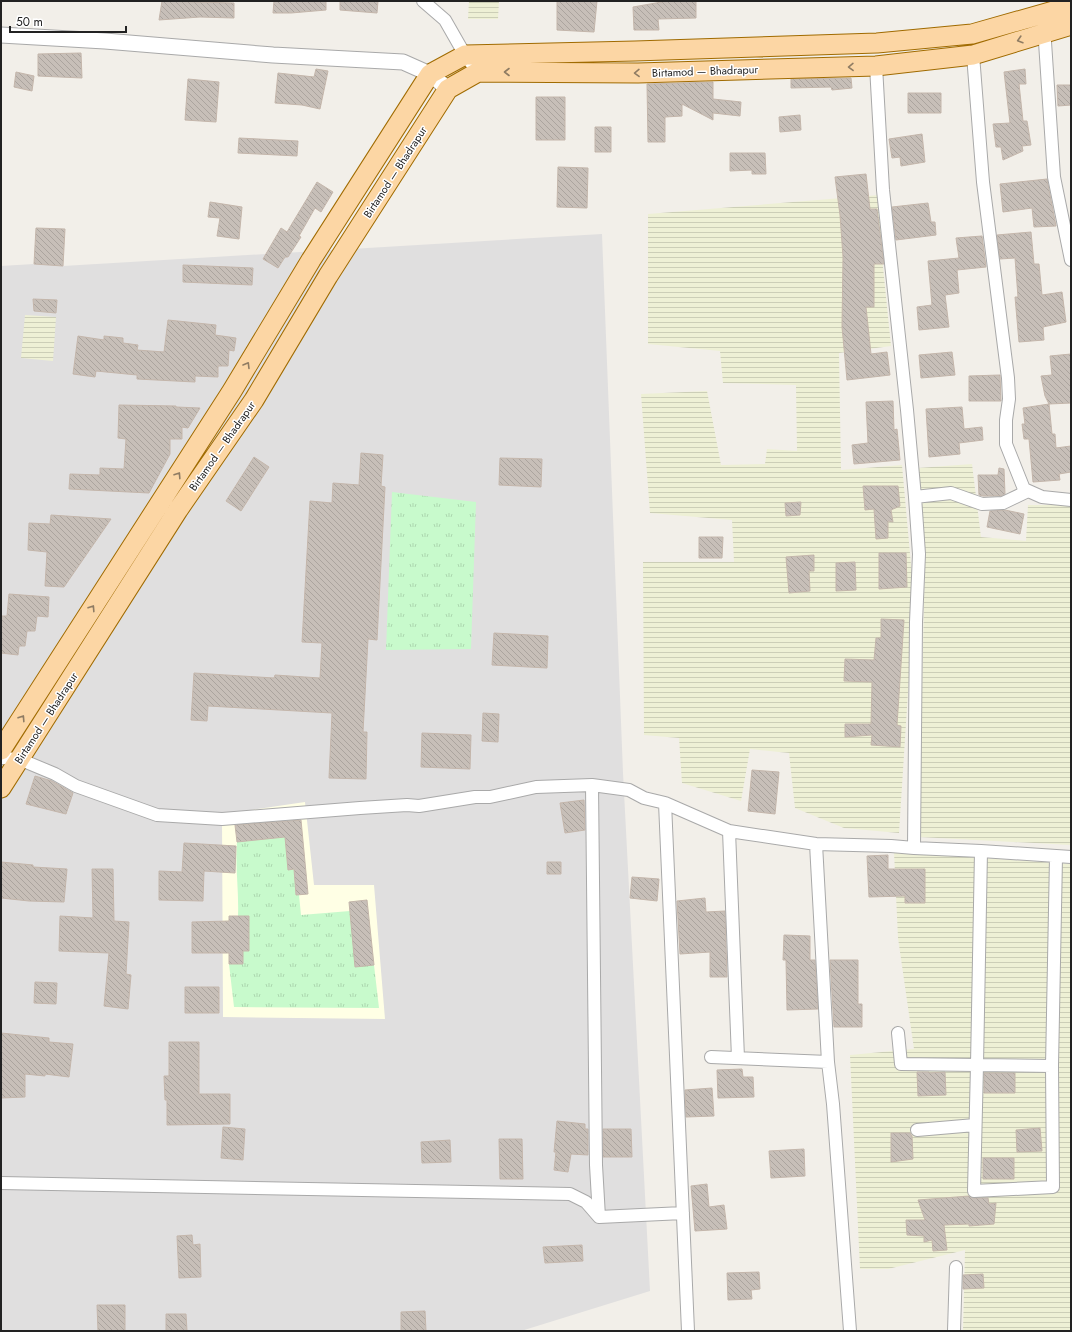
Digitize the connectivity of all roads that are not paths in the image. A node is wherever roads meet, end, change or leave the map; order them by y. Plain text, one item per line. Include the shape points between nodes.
1 (423, 1) edge
2 (1071, 6) edge
3 (1042, 14) junction
4 (1071, 25) edge
5 (1045, 33) junction
6 (1, 35) edge
7 (894, 41) junction
8 (465, 55) junction
9 (973, 55) junction
10 (897, 63) junction
11 (876, 66) junction
12 (478, 72) junction
13 (430, 74) junction
14 (448, 89) junction
15 (1071, 260) edge
16 (1028, 491) junction
17 (164, 497) junction
18 (915, 497) junction
19 (1071, 500) edge
20 (178, 510) junction
21 (1, 750) edge
22 (10, 758) edge
23 (592, 785) junction
24 (1, 788) edge
25 (665, 804) junction
26 (729, 831) junction
27 (816, 844) junction
28 (914, 848) junction
29 (981, 851) junction
30 (1056, 857) junction
31 (1071, 857) edge
32 (898, 1034) dead end
33 (711, 1057) dead end
34 (738, 1058) junction
35 (828, 1062) junction
36 (977, 1065) junction
37 (1052, 1066) junction
38 (975, 1125) junction
39 (916, 1130) dead end
40 (1, 1183) edge
41 (683, 1213) junction
42 (599, 1217) junction
43 (956, 1267) dead end
44 (688, 1331) edge
45 (850, 1331) edge
46 (954, 1331) edge

1 - 8 street via 445,20
2 - 3 main road, Birtamod — Bhadrapur
3 - 5 street
3 - 7 main road, Birtamod — Bhadrapur via 972,34
4 - 5 main road, Birtamod — Bhadrapur
5 -> 9 main road, Birtamod — Bhadrapur
5 - 15 street via 1054,177
6 - 13 street via 403,62
7 - 8 main road, Birtamod — Bhadrapur via 729,49
7 - 10 main road
8 - 12 street
8 - 13 main road, Birtamod — Bhadrapur
9 - 10 main road, Birtamod — Bhadrapur
9 - 16 street via 983,182 1008,378 1006,444 1024,489
10 - 11 main road, Birtamod — Bhadrapur
11 -> 12 main road, Birtamod — Bhadrapur via 638,73
11 - 18 street via 883,198
12 - 14 main road, Birtamod — Bhadrapur
13 - 14 street
17 -> 13 main road, Birtamod — Bhadrapur
14 - 20 main road, Birtamod — Bhadrapur via 328,276 254,400
16 - 18 street via 1004,503 982,504 951,493
16 - 19 street via 1042,497
17 - 20 main road
21 -> 17 main road, Birtamod — Bhadrapur
18 - 28 street via 919,554
20 - 22 main road, Birtamod — Bhadrapur
22 - 23 street via 55,774 76,786 157,815 222,819 419,806 490,797 536,787
22 - 24 main road, Birtamod — Bhadrapur
23 - 25 street via 629,790 644,798
23 - 42 street via 596,1165
25 - 26 street
25 - 41 street
26 - 27 street
26 - 34 street
27 - 28 street
27 - 35 street
28 - 29 street
29 - 30 street
29 - 36 street
30 - 31 street
30 - 37 street
32 - 36 street via 901,1064
33 - 34 street
34 - 35 street
35 - 45 street
36 - 37 street
36 - 38 street
37 - 38 street via 1053,1187 974,1191
38 - 39 street
40 - 42 street via 570,1194 586,1202
41 - 42 street
41 - 44 street
43 - 46 street

